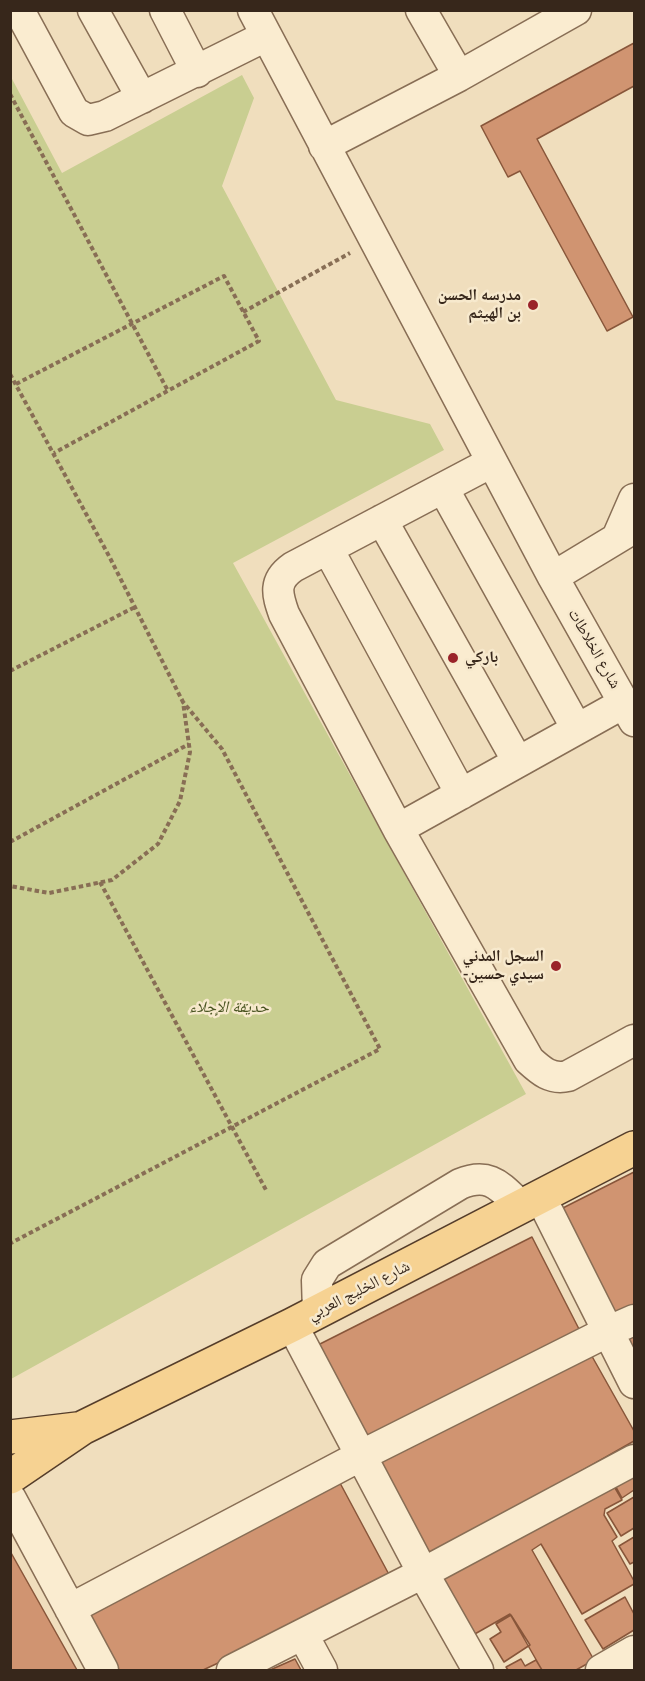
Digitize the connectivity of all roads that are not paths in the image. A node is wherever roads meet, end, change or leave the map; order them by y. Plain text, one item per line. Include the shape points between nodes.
1 (19, 10) edge
2 (93, 10) edge
3 (165, 10) edge
4 (421, 10) edge
5 (576, 10) edge
6 (260, 23) edge
7 (197, 72) junction
8 (459, 76) junction
9 (142, 98) junction
10 (324, 146) junction
11 (492, 462) junction
12 (443, 488) junction
13 (634, 499) edge
14 (382, 520) junction
15 (626, 533) edge
16 (327, 549) junction
17 (553, 577) junction
18 (629, 712) edge
19 (577, 729) junction
20 (518, 762) junction
21 (461, 794) junction
22 (398, 828) junction
23 (634, 1040) edge
24 (634, 1148) edge
25 (531, 1203) junction
26 (305, 1319) junction
27 (622, 1325) edge
28 (634, 1383) edge
29 (82, 1428) junction
30 (10, 1437) edge
31 (362, 1455) junction
32 (634, 1460) edge
33 (10, 1477) edge
34 (11, 1499) edge
35 (423, 1573) junction
36 (70, 1609) junction
37 (303, 1635) junction
38 (634, 1651) edge
39 (102, 1671) edge
40 (232, 1671) edge
41 (322, 1671) edge
42 (478, 1671) edge
43 (601, 1671) edge

1 - 9 street via 74,112 88,120
2 - 9 street
3 - 7 street
4 - 8 street
5 - 8 street
6 - 7 street
6 - 10 street, شارع الخلاطات
7 - 9 street
8 - 10 street
10 - 11 street, شارع الخلاطات
11 - 12 street
11 - 17 street, شارع الخلاطات
12 - 14 street
12 - 19 street
13 - 15 street
14 - 16 street
14 - 20 street
15 - 17 street
16 - 21 street
16 - 22 street via 284,573 279,581 279,600
17 - 18 street, شارع الخلاطات
18 - 19 street
19 - 20 street
20 - 21 street
21 - 22 street
22 - 23 street via 529,1060 549,1076 558,1078
24 - 25 main road, شارع الخليج العربي
25 - 26 main road, شارع الخليج العربي
25 - 26 street via 488,1179 460,1184 327,1264 317,1280
25 - 27 street
26 - 29 main road, شارع الخليج العربي
26 - 31 street
27 - 28 street
27 - 31 street
29 - 30 main road, شارع الخليج العربي
29 - 33 main road, شارع الخليج العربي
31 - 35 street
31 - 36 street
32 - 35 street
34 - 36 street
35 - 37 street
35 - 42 street
36 - 39 street
37 - 40 street
37 - 41 street
38 - 43 street

